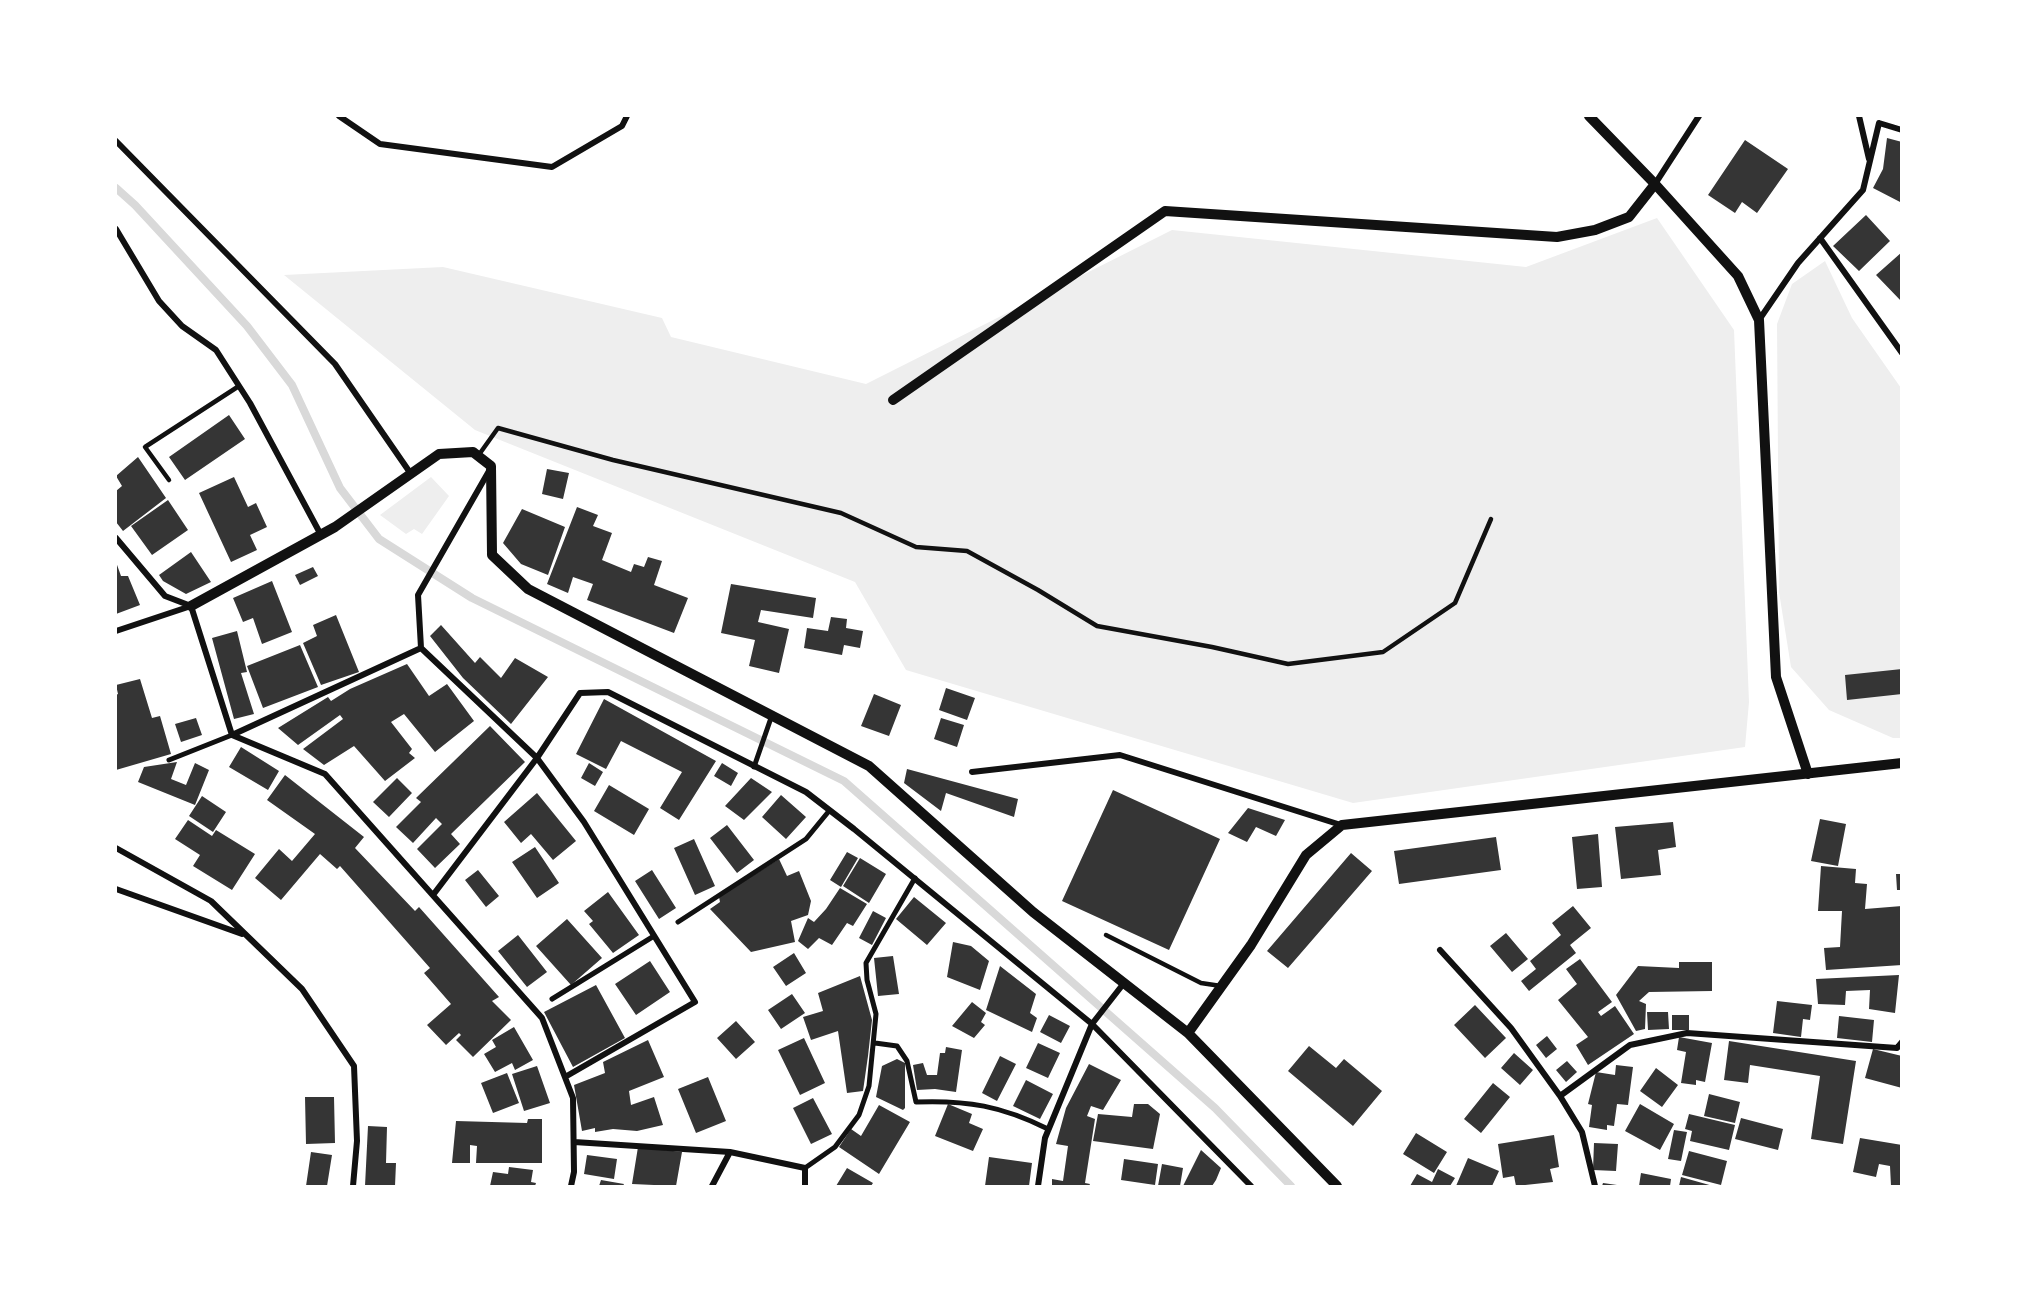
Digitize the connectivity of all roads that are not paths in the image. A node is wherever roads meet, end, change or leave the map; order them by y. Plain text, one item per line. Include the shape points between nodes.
1 (339, 116) edge
2 (627, 116) edge
3 (1589, 116) edge
4 (1699, 116) edge
5 (1859, 116) edge
6 (1902, 130) edge
7 (116, 141) edge
8 (1869, 162) junction
9 (1655, 184) junction
10 (116, 229) edge
11 (1820, 238) junction
12 (1759, 320) junction
13 (1902, 352) edge
14 (239, 386) junction
15 (893, 400) dead end
16 (478, 456) junction
17 (491, 466) junction
18 (411, 474) junction
19 (169, 480) dead end
20 (1491, 519) dead end
21 (321, 535) junction
22 (116, 538) edge
23 (191, 606) junction
24 (116, 631) edge
25 (422, 648) junction
26 (771, 720) junction
27 (232, 735) junction
28 (537, 758) junction
29 (169, 760) dead end
30 (1902, 762) edge
31 (754, 767) junction
32 (972, 772) dead end
33 (1808, 774) junction
34 (829, 811) junction
35 (1342, 825) junction
36 (116, 848) edge
37 (915, 879) junction
38 (116, 889) edge
39 (433, 895) junction
40 (678, 922) dead end
41 (245, 935) junction
42 (1106, 935) dead end
43 (654, 936) junction
44 (1440, 950) dead end
45 (1124, 983) junction
46 (1221, 986) junction
47 (552, 999) dead end
48 (1092, 1024) junction
49 (1188, 1033) junction
50 (1902, 1042) edge
51 (875, 1043) junction
52 (565, 1077) junction
53 (1560, 1096) junction
54 (1048, 1129) junction
55 (574, 1142) junction
56 (730, 1152) junction
57 (805, 1168) junction
58 (353, 1186) edge
59 (571, 1186) edge
60 (712, 1186) edge
61 (805, 1186) edge
62 (1038, 1186) edge
63 (1251, 1186) edge
64 (1337, 1186) edge
65 (1595, 1186) edge

1 - 2 street via 380,144 552,166 622,126
3 - 9 street
4 - 9 street
5 - 8 street
6 - 8 street via 1879,123
7 - 18 street via 335,364
8 - 11 street via 1863,190
9 - 12 street via 1738,276
9 - 15 street via 1629,217 1595,230 1557,237 1166,211
10 - 14 street via 159,301 182,326 216,350
11 - 12 street
11 - 13 street
12 - 33 street via 1776,677
14 - 19 lane via 146,447
14 - 21 street
16 - 17 street
16 - 18 street via 473,452 439,454
16 - 20 lane via 498,428 613,460 841,513 916,547 967,551 1097,626 1288,664 1383,652 1455,603
17 - 25 street via 418,595
17 - 26 street via 492,555 528,589
18 - 21 street
21 - 23 street
22 - 23 street via 165,596
23 - 24 street
23 - 27 street
25 - 27 street
25 - 28 street
26 - 31 street
26 - 45 street via 869,766 1033,912
27 - 29 street
27 - 39 street via 325,774
28 - 31 street via 580,693 608,692
28 - 39 street
28 - 43 street via 584,822
30 - 33 street
31 - 34 street via 806,792
32 - 35 street via 1120,755
33 - 35 street
34 - 37 street
34 - 40 street via 806,839
35 - 46 street via 1306,855
36 - 41 street via 211,902
37 - 48 street
37 - 51 street via 866,963 876,1014
38 - 41 street
39 - 52 street via 542,1018
41 - 58 street via 302,989 354,1066 357,1141
42 - 46 lane via 1201,983
43 - 47 street
43 - 52 street via 695,1002
44 - 53 street via 1512,1028
45 - 48 street
45 - 49 street
46 - 49 street
48 - 54 street
48 - 63 street
49 - 64 street
50 - 53 street via 1897,1048 1687,1033 1630,1045
51 - 54 street via 897,1046 907,1061 916,1102 956,1101 997,1108
51 - 57 street via 869,1086 859,1115 835,1148
52 - 55 street via 573,1098
53 - 65 street via 1582,1132
54 - 62 street
55 - 56 street
55 - 59 street
56 - 57 street
56 - 60 street
57 - 61 street

